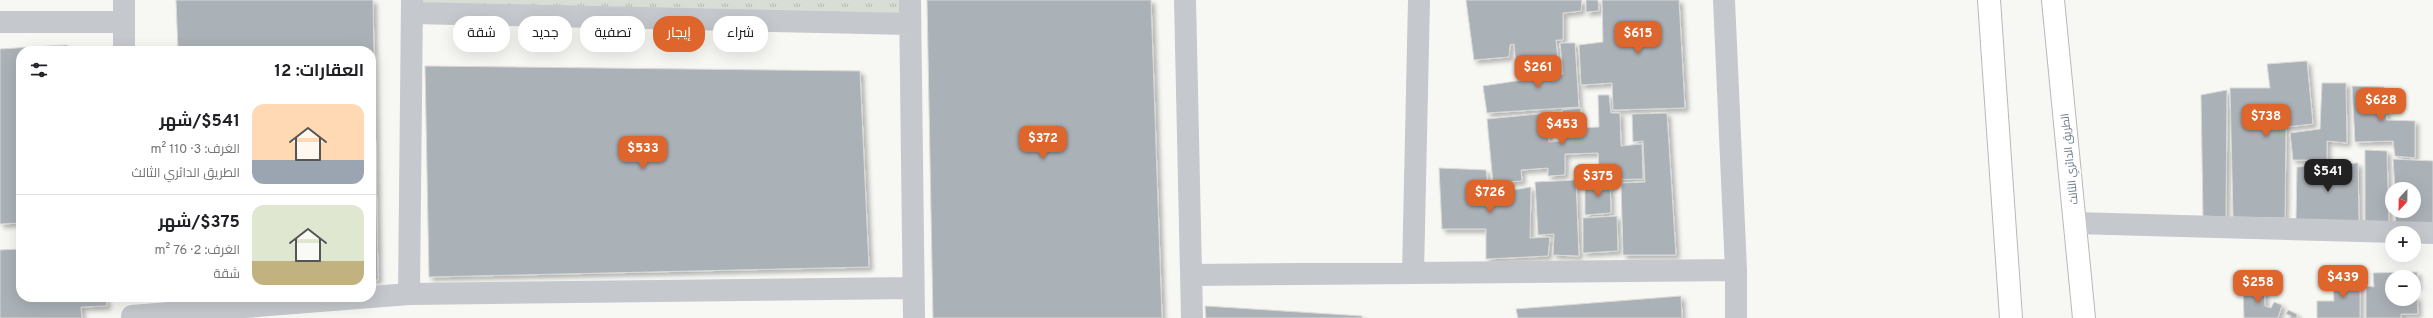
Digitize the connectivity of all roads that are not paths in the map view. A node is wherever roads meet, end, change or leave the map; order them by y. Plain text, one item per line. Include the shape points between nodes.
1 (124, 0) edge
2 (910, 0) edge
3 (1185, 0) edge
4 (1420, 0) edge
5 (1724, 0) edge
6 (1989, 0) edge
7 (2053, 0) edge
8 (412, 7) edge
9 (0, 22) edge
10 (123, 22) junction
11 (910, 24) junction
12 (124, 46) edge
13 (2075, 223) junction
14 (2433, 233) edge
15 (1736, 270) junction
16 (1413, 273) junction
17 (1192, 275) junction
18 (913, 288) junction
19 (409, 294) junction
20 (376, 296) edge
21 (270, 302) edge
22 (132, 310) edge
23 (914, 318) edge
24 (1192, 318) edge
25 (1736, 318) edge
26 (2011, 318) edge
27 (2084, 318) edge

1 - 10 street
2 - 11 street
3 - 17 street
4 - 16 street
5 - 15 street
6 - 26 highway
7 - 13 highway, الطريق الدائري الثالث
8 - 11 street
8 - 19 street
9 - 10 street
10 - 12 street
11 - 18 street
13 - 14 street
13 - 27 highway, الطريق الدائري الثالث
15 - 16 street
15 - 25 street
16 - 17 street
17 - 24 street
18 - 19 street
18 - 23 street
19 - 20 street
21 - 22 street

